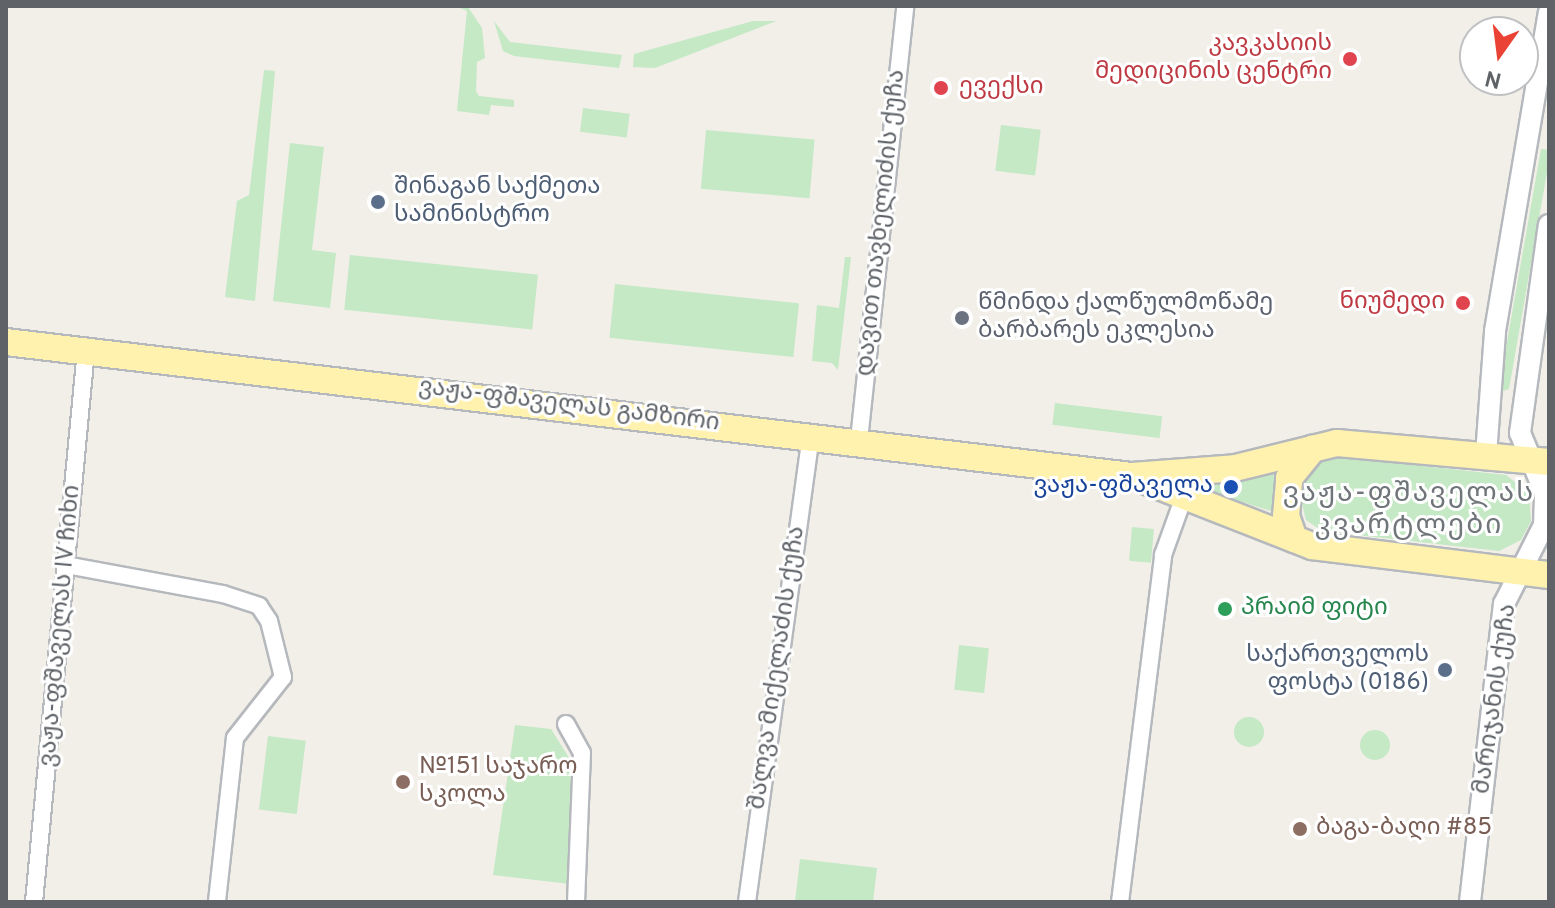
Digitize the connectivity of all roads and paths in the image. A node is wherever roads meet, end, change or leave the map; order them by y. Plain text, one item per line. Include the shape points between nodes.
1 (905, 6) edge
2 (1549, 13) edge
3 (1549, 225) edge
4 (6, 342) edge
5 (86, 350) junction
6 (1489, 404) junction
7 (1520, 407) junction
8 (811, 435) junction
9 (859, 440) junction
10 (1316, 446) junction
11 (1486, 455) junction
12 (1538, 460) edge
13 (1132, 476) junction
14 (1185, 494) junction
15 (1294, 539) junction
16 (66, 565) junction
17 (1520, 572) junction
18 (1549, 575) edge
19 (566, 724) dead end
20 (34, 902) edge
21 (217, 902) edge
22 (576, 902) edge
23 (747, 902) edge
24 (1120, 902) edge
25 (1470, 902) edge

1 - 9 street, დავით თავხელიძის ქუჩა
2 - 6 street via 1495,331
3 - 7 street, მარიჯანის ქუჩა
4 - 5 main road, ვაჟა-ფშაველას გამზირი
5 - 8 main road, ვაჟა-ფშაველას გამზირი
5 - 16 street, ვაჟა-ფშაველას IV ჩიხი
6 - 7 street
6 - 11 street
7 - 12 street, მარიჯანის ქუჩა
8 - 9 main road, ვაჟა-ფშაველას გამზირი
8 - 23 street, შალვა მიქელაძის ქუჩა
9 - 13 main road, ვაჟა-ფშაველას გამზირი
10 - 11 main road, ვაჟა-ფშაველას გამზირი via 1347,443
10 - 13 main road, ვაჟა-ფშაველას გამზირი via 1235,468
10 - 15 main road via 1295,464 1289,478 1286,516
11 - 12 main road, ვაჟა-ფშაველას გამზირი
12 - 17 street, მარიჯანის ქუჩა via 1546,504 1541,536
13 - 14 main road, ვაჟა-ფშაველას გამზირი
14 - 15 main road, ვაჟა-ფშაველას გამზირი
14 - 24 street via 1163,555
15 - 17 main road, ვაჟა-ფშაველას გამზირი via 1335,550
16 - 20 street, ვაჟა-ფშაველას IV ჩიხი
16 - 21 street via 223,594 259,606 269,621 283,677 235,738
17 - 18 main road, ვაჟა-ფშაველას გამზირი
17 - 25 street, მარიჯანის ქუჩა via 1504,604
19 - 22 street via 582,753

